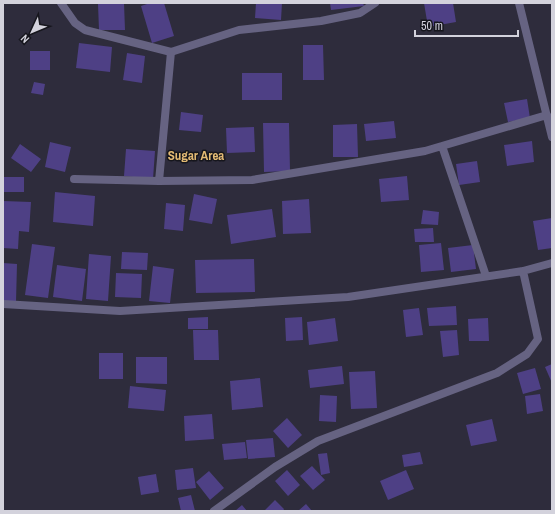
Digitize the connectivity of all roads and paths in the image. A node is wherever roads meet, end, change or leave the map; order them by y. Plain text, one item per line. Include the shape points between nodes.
1 (61, 3) edge
2 (375, 3) edge
3 (520, 3) edge
4 (171, 52) junction
5 (547, 115) junction
6 (552, 137) edge
7 (442, 146) junction
8 (74, 179) dead end
9 (159, 181) junction
10 (552, 263) edge
11 (523, 271) junction
12 (486, 276) junction
13 (3, 304) edge
14 (214, 511) edge

1 - 4 street via 75,23 85,30
2 - 4 street via 360,13 321,21 239,30
3 - 5 street
4 - 9 street
5 - 6 street
5 - 7 street
7 - 9 street via 252,180
7 - 12 street
8 - 9 street
10 - 11 street
11 - 12 street
11 - 14 street via 538,338 528,354 497,373 318,441 275,467
12 - 13 street via 348,297 198,307 120,311

